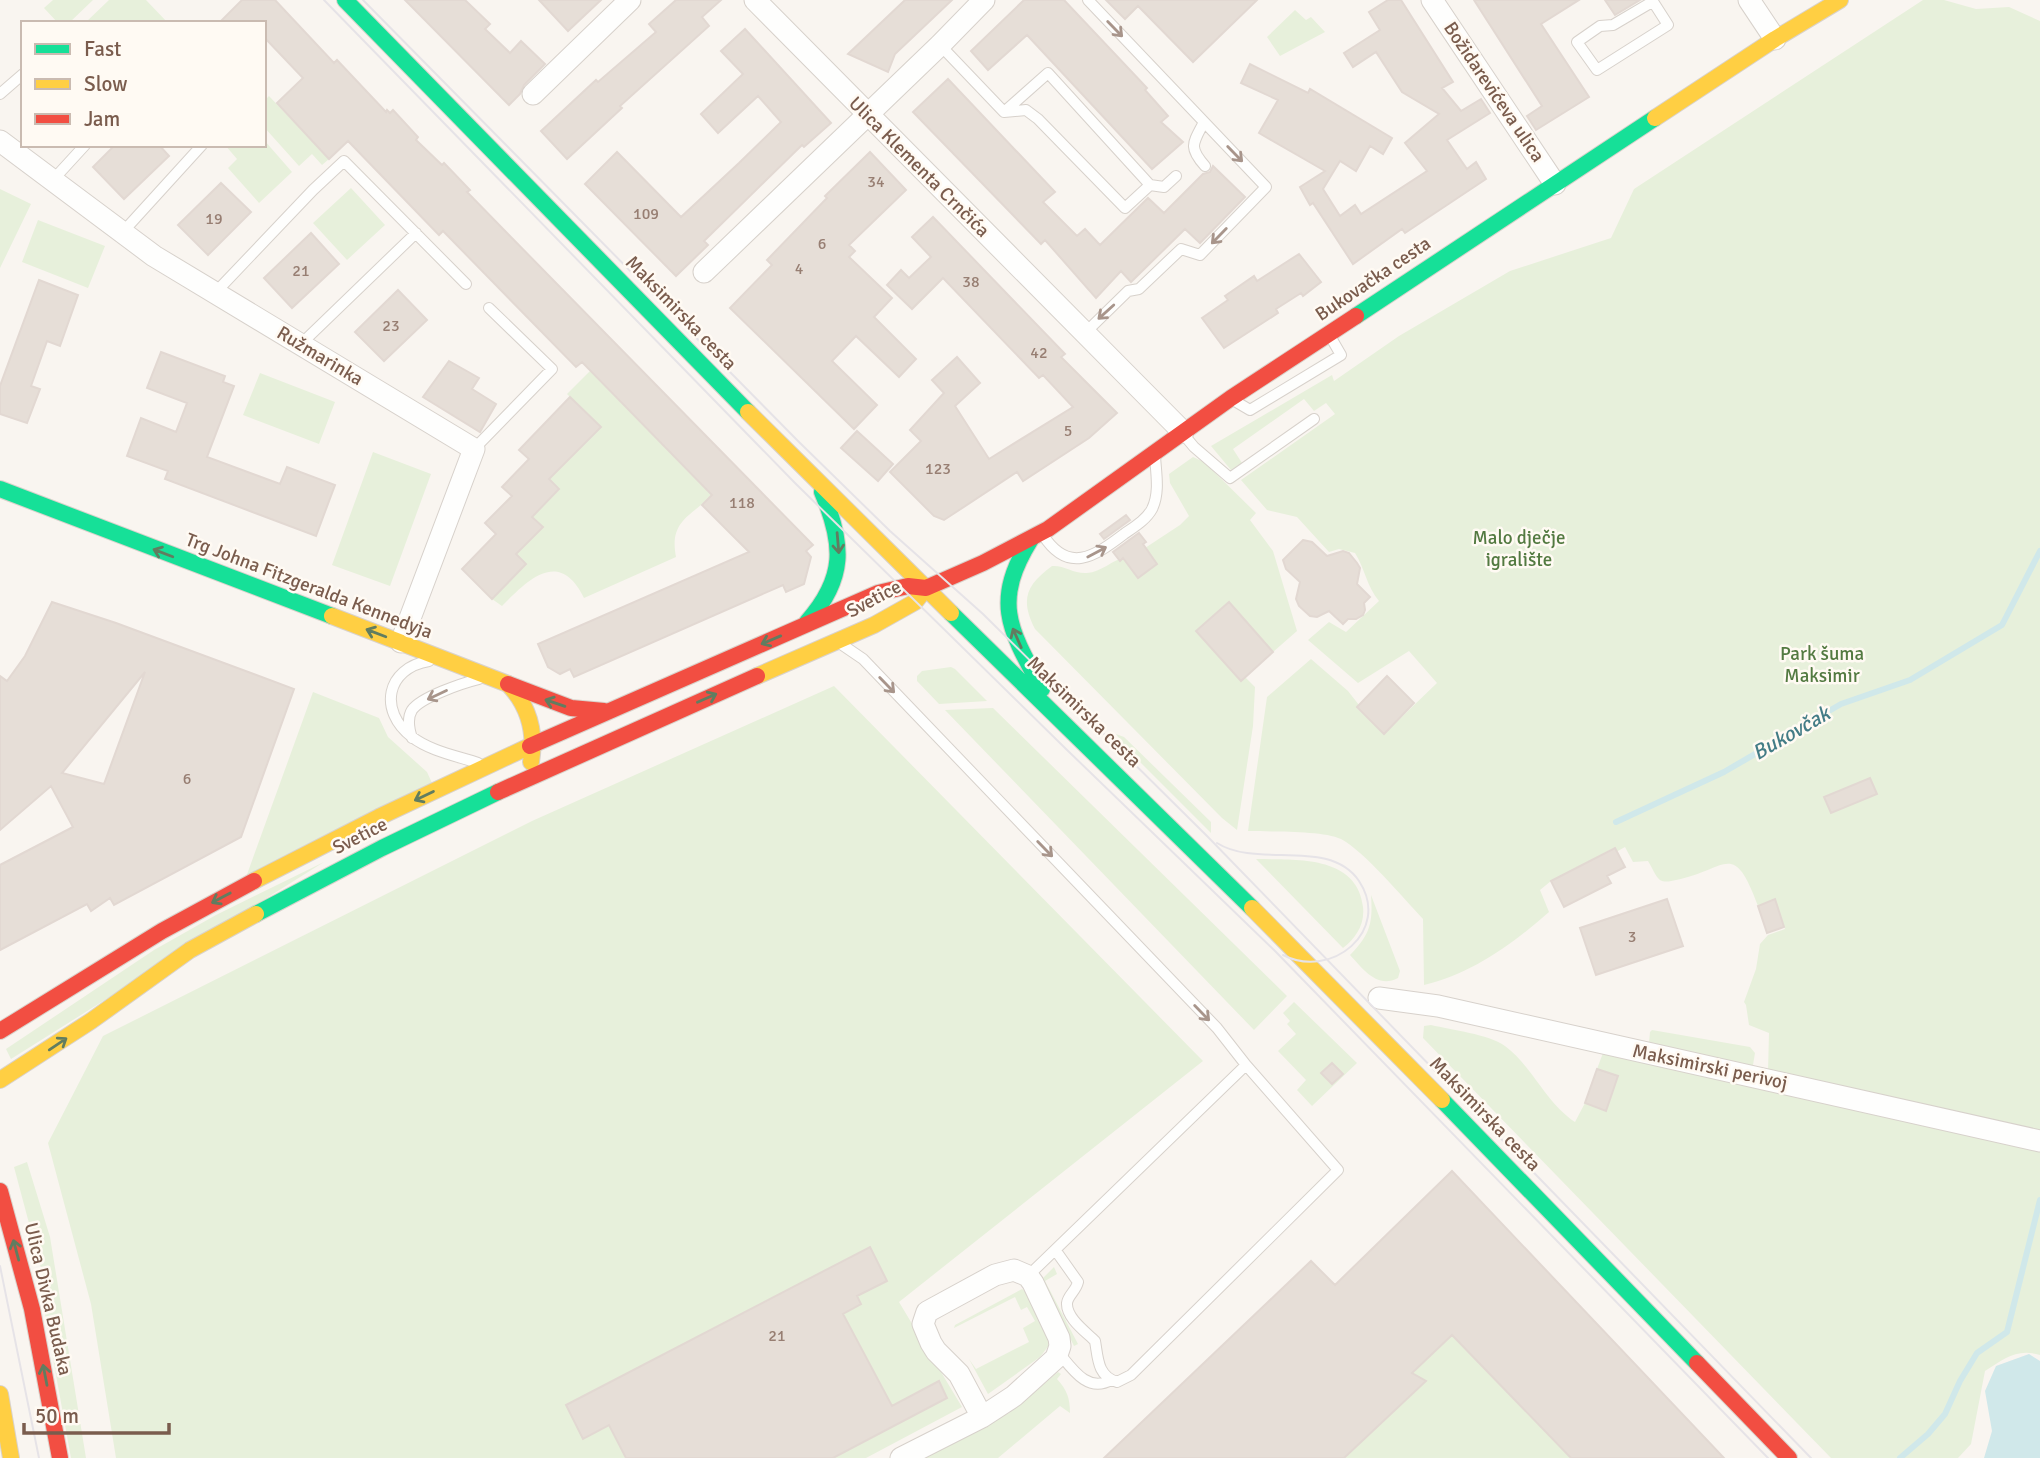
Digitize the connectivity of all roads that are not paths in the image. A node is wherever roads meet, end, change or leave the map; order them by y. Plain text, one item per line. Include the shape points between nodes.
1 (345, 0) edge
2 (630, 0) edge
3 (755, 0) edge
4 (984, 0) edge
5 (1088, 0) edge
6 (1432, 0) edge
7 (1749, 0) edge
8 (1840, 0) edge
9 (1652, 1) edge
10 (1774, 39) junction
11 (940, 45) junction
12 (21, 76) edge
13 (0, 94) edge
14 (533, 94) dead end
15 (1004, 112) junction
16 (867, 114) junction
17 (1204, 122) junction
18 (0, 141) edge
19 (83, 147) edge
20 (202, 147) edge
21 (1205, 166) dead end
22 (1176, 176) dead end
23 (52, 181) junction
24 (1555, 184) junction
25 (1150, 185) junction
26 (416, 233) junction
27 (121, 234) junction
28 (704, 272) dead end
29 (466, 284) dead end
30 (214, 294) junction
31 (489, 308) dead end
32 (1083, 334) junction
33 (1328, 334) junction
34 (301, 344) junction
35 (1231, 398) junction
36 (1314, 419) dead end
37 (1183, 432) junction
38 (474, 449) junction
39 (1155, 453) junction
40 (815, 480) junction
41 (0, 489) edge
42 (1036, 536) junction
43 (926, 588) junction
44 (804, 625) junction
45 (401, 642) junction
46 (835, 642) junction
47 (446, 660) junction
48 (492, 678) junction
49 (508, 684) junction
50 (604, 711) junction
51 (1058, 716) junction
52 (412, 737) junction
53 (533, 743) junction
54 (491, 768) junction
55 (517, 777) junction
56 (1379, 998) dead end
57 (0, 1031) edge
58 (1246, 1065) junction
59 (0, 1080) edge
60 (2040, 1141) edge
61 (0, 1191) edge
62 (1056, 1251) junction
63 (1028, 1276) junction
64 (1059, 1353) junction
65 (1111, 1380) junction
66 (0, 1394) edge
67 (982, 1417) junction
68 (11, 1458) edge
69 (60, 1458) edge
70 (901, 1458) edge
71 (1789, 1458) edge

1 - 40 main road, Maksimirska cesta
2 - 14 street
3 - 16 street, Ulica Klementa Crnčića
4 - 11 street
5 -> 17 lane
6 - 24 street, Božidarevićeva ulica
7 - 10 street
8 - 10 main road, Bukovačka cesta
9 - 9 lane via 1668,25 1597,70 1577,42
10 - 24 main road, Bukovačka cesta
11 - 15 lane
11 - 16 street
12 - 13 lane
15 - 25 lane via 1026,110 1038,119 1125,208
15 - 25 lane via 1048,73
16 - 28 street
16 - 32 street, Ulica Klementa Crnčića
17 - 21 lane via 1194,153
17 -> 32 lane via 1266,187 1200,255 1181,249
18 - 23 street, Ružmarinka
19 - 23 lane
20 - 27 lane
22 - 25 lane via 1164,187
23 - 27 street, Ružmarinka
24 - 33 main road, Bukovačka cesta
26 - 29 lane
26 - 30 lane via 344,161
26 - 34 lane
27 - 30 street, Ružmarinka
30 - 34 street, Ružmarinka
31 - 38 lane via 552,369
32 - 37 street, Ulica Klementa Crnčića
33 - 35 main road, Bukovačka cesta
33 - 35 lane via 1342,355 1250,410
34 - 38 street, Ružmarinka
35 - 37 main road, Bukovačka cesta
36 - 37 lane via 1230,478
37 - 39 main road, Bukovačka cesta
38 - 45 street
39 - 42 main road, Bukovačka cesta
42 -> 39 lane via 1074,559 1091,556 1119,538 1146,518 1154,504
40 - 43 main road, Maksimirska cesta
40 -> 44 main road via 835,522 838,568 826,601
45 -> 41 main road, Trg Johna Fitzgeralda Kennedyja
42 - 43 main road, Bukovačka cesta
51 -> 42 main road via 1017,642 1007,614 1012,572
43 - 44 main road, Svetice via 888,590
43 - 46 main road, Svetice via 900,612
43 - 51 main road, Maksimirska cesta
44 -> 50 main road, Svetice
45 - 47 main road, Trg Johna Fitzgeralda Kennedyja
55 -> 46 main road, Svetice
46 -> 58 lane via 863,659 1217,1028
47 - 48 main road, Trg Johna Fitzgeralda Kennedyja
47 - 52 lane via 416,664 395,680 391,705 399,724
48 - 49 main road, Trg Johna Fitzgeralda Kennedyja
48 -> 52 lane via 456,686 418,704 410,714
50 -> 49 main road, Trg Johna Fitzgeralda Kennedyja via 571,708
49 - 53 main road via 526,708
50 - 53 main road, Svetice
51 - 71 main road, Maksimirska cesta via 1308,962
52 - 54 lane
53 - 54 main road, Svetice
53 - 55 main road via 532,757
54 -> 57 main road, Svetice via 199,910
59 -> 55 main road, Svetice via 222,931
56 - 60 street, Maksimirski perivoj via 1438,1006
58 - 62 lane
58 - 65 lane via 1338,1170 1131,1375
69 -> 61 main road, Ulica Divka Budaka via 34,1319
62 - 63 lane
62 - 65 lane via 1078,1282 1068,1310 1095,1341 1097,1361
63 - 64 street via 1059,1338
63 - 67 street via 1006,1270 934,1307 924,1317 931,1343 959,1374
64 - 65 lane via 1090,1384
64 - 67 street via 1014,1396
66 - 68 main road
67 - 70 street

